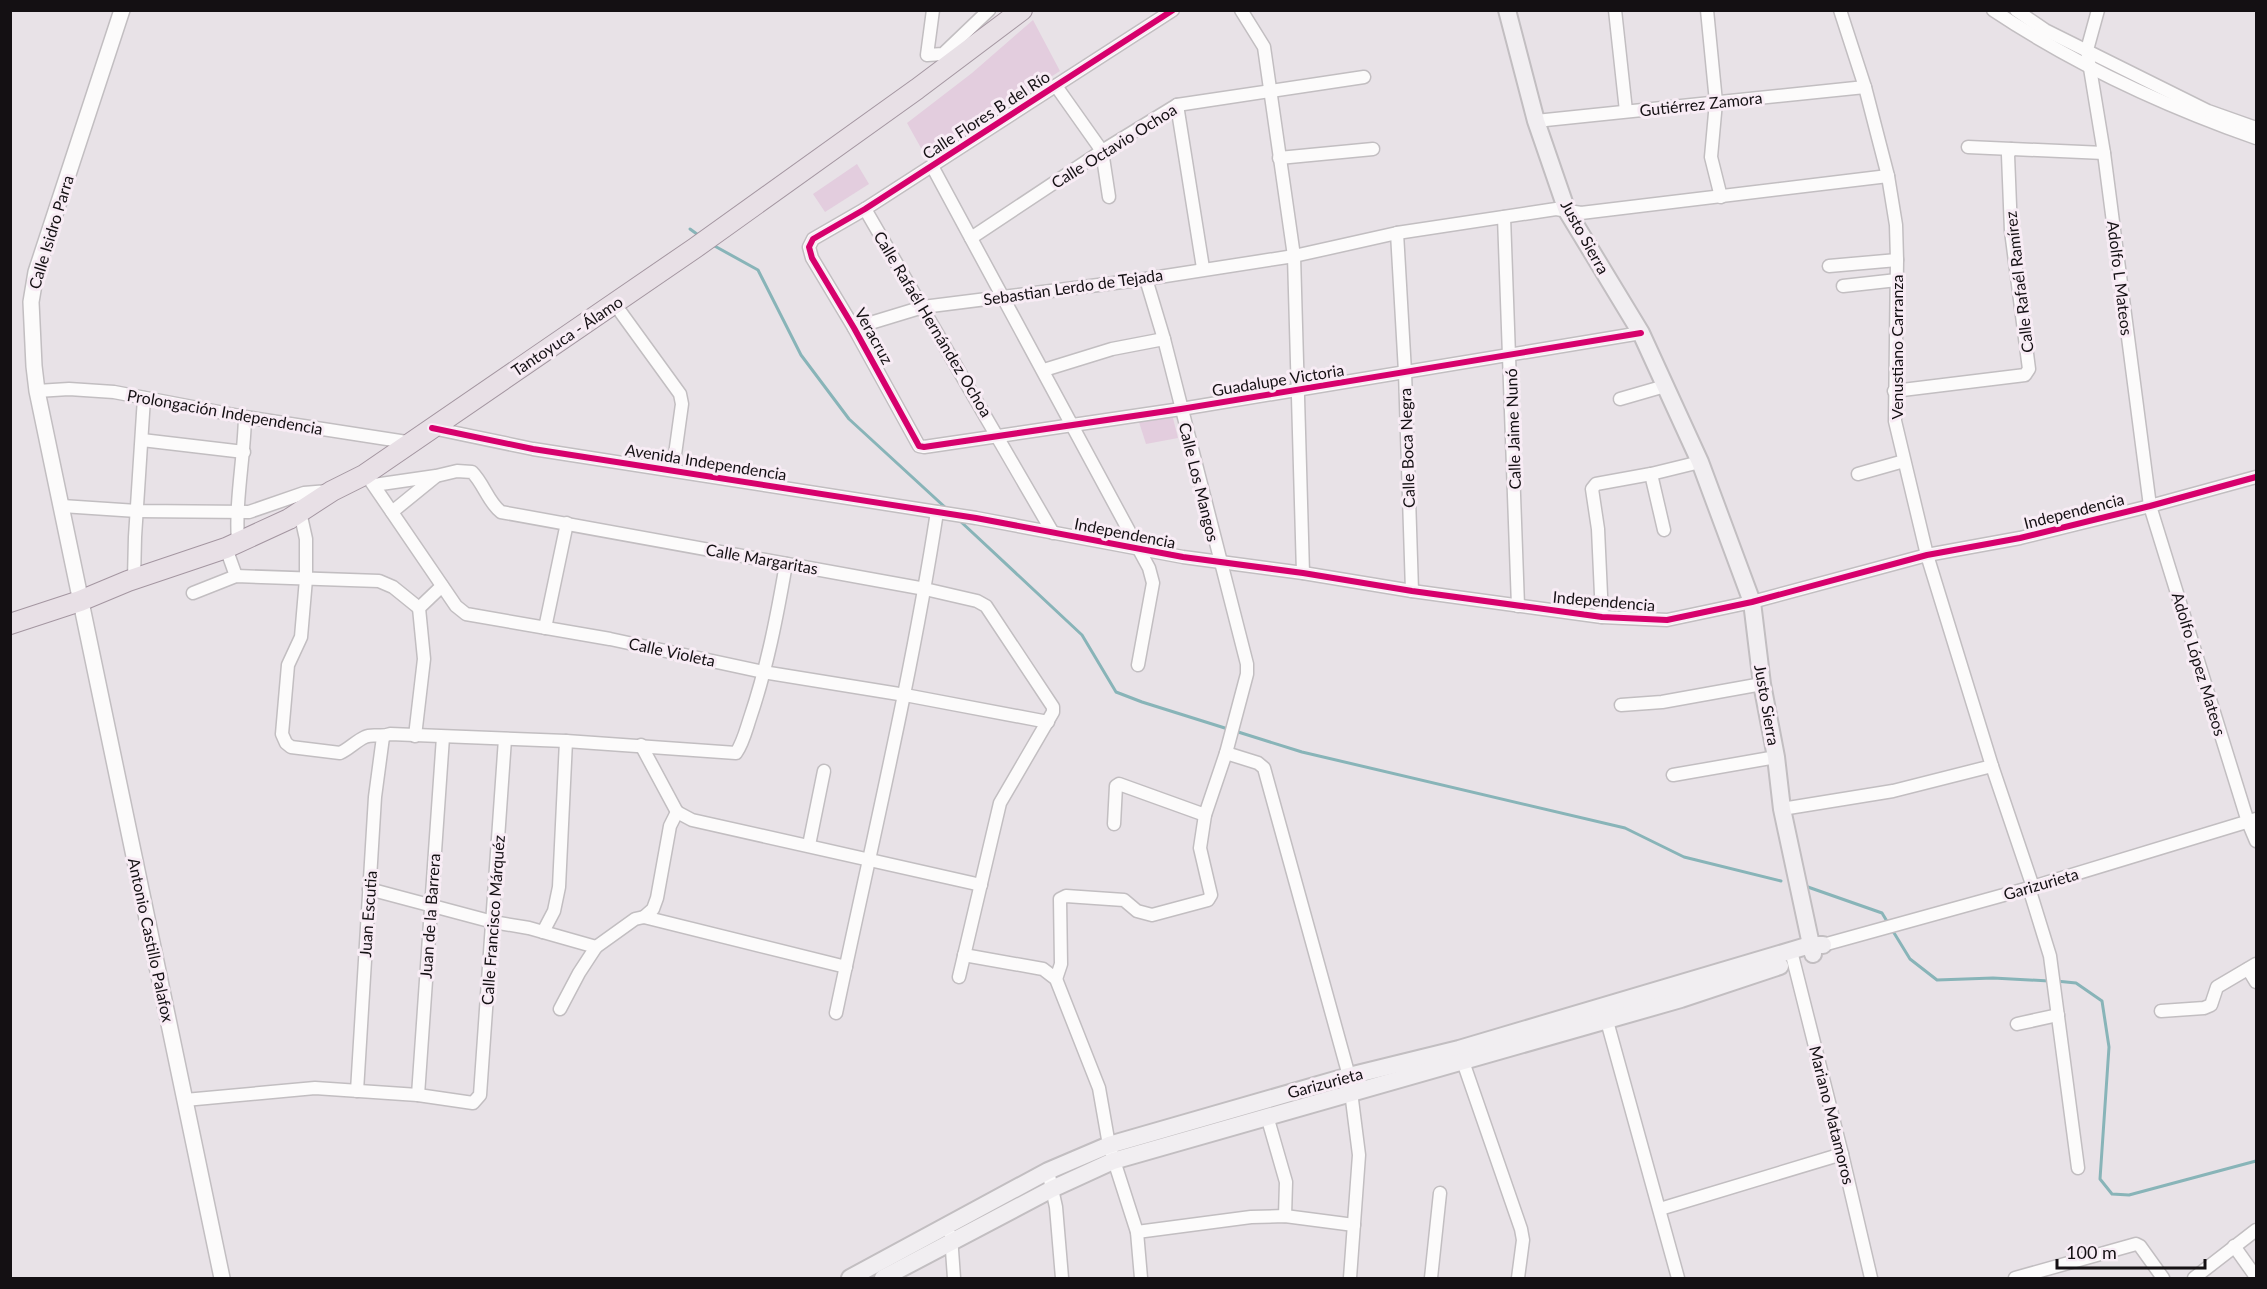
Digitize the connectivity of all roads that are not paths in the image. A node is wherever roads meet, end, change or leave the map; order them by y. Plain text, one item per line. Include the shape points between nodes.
1 (122, 10) edge
2 (933, 10) edge
3 (989, 10) edge
4 (1022, 10) edge
5 (1173, 10) edge
6 (1241, 10) edge
7 (1507, 10) edge
8 (1615, 10) edge
9 (1707, 10) edge
10 (1840, 10) edge
11 (1993, 10) edge
12 (2016, 10) edge
13 (2098, 10) edge
14 (2087, 50) junction
15 (2089, 65) junction
16 (1364, 77) dead end
17 (1056, 86) junction
18 (1865, 87) junction
19 (1270, 92) junction
20 (1716, 102) junction
21 (1177, 105) junction
22 (1626, 111) junction
23 (1536, 121) junction
24 (2237, 126) junction
25 (2256, 128) edge
26 (2256, 138) edge
27 (1968, 147) dead end
28 (1373, 149) dead end
29 (2011, 149) junction
30 (1102, 151) junction
31 (2104, 153) junction
32 (1279, 158) junction
33 (932, 166) junction
34 (1888, 176) junction
35 (1109, 197) dead end
36 (1721, 197) junction
37 (865, 209) junction
38 (1567, 211) junction
39 (1504, 217) junction
40 (1397, 233) junction
41 (971, 238) junction
42 (813, 239) joint
43 (1294, 256) junction
44 (1897, 260) junction
45 (1829, 266) dead end
46 (1203, 268) junction
47 (1146, 279) junction
48 (1897, 280) junction
49 (1844, 286) dead end
50 (1003, 297) junction
51 (614, 303) junction
52 (923, 307) junction
53 (854, 328) junction
54 (1641, 333) junction
55 (1164, 339) junction
56 (1510, 356) junction
57 (1044, 370) junction
58 (1405, 372) junction
59 (1665, 386) junction
60 (1297, 390) junction
61 (38, 392) junction
62 (1894, 392) junction
63 (144, 398) junction
64 (1620, 399) dead end
65 (1181, 409) junction
66 (245, 417) junction
67 (1073, 425) junction
68 (432, 428) junction
69 (999, 436) junction
70 (142, 440) junction
71 (413, 443) junction
72 (919, 446) joint
73 (244, 452) junction
74 (1904, 461) junction
75 (1700, 462) junction
76 (673, 470) junction
77 (1651, 474) junction
78 (1858, 474) dead end
79 (436, 476) junction
80 (2256, 477) edge
81 (369, 480) junction
82 (332, 490) junction
83 (62, 506) junction
84 (2150, 506) junction
85 (137, 511) junction
86 (236, 512) junction
87 (300, 512) junction
88 (392, 512) junction
89 (940, 512) junction
90 (976, 518) joint
91 (567, 523) junction
92 (1664, 530) dead end
93 (1053, 533) junction
94 (232, 545) junction
95 (1141, 550) junction
96 (1927, 555) junction
97 (1220, 562) junction
98 (786, 564) junction
99 (1303, 573) junction
100 (236, 576) junction
101 (134, 579) junction
102 (306, 579) junction
103 (442, 586) junction
104 (925, 589) junction
105 (1412, 591) junction
106 (193, 593) dead end
107 (80, 601) junction
108 (1752, 602) junction
109 (1518, 606) junction
110 (419, 608) junction
111 (1602, 617) junction
112 (10, 624) edge
113 (545, 628) junction
114 (1138, 666) dead end
115 (763, 672) junction
116 (1762, 684) junction
117 (904, 694) junction
118 (1621, 705) dead end
119 (1048, 722) junction
120 (414, 736) junction
121 (383, 737) junction
122 (442, 737) junction
123 (505, 739) junction
124 (566, 741) junction
125 (641, 745) junction
126 (1227, 748) junction
127 (1776, 758) junction
128 (1992, 766) junction
129 (824, 771) dead end
130 (1673, 775) dead end
131 (1782, 809) junction
132 (678, 812) junction
133 (1205, 815) junction
134 (2252, 820) edge
135 (1114, 824) dead end
136 (2256, 841) edge
137 (809, 846) junction
138 (869, 861) junction
139 (981, 885) junction
140 (2031, 887) junction
141 (369, 889) junction
142 (431, 904) junction
143 (644, 917) junction
144 (494, 922) junction
145 (543, 932) junction
146 (596, 947) junction
147 (1816, 949) junction
148 (964, 955) junction
149 (1792, 956) junction
150 (846, 967) junction
151 (2252, 967) edge
152 (959, 977) dead end
153 (1056, 979) junction
154 (2256, 982) edge
155 (560, 1009) dead end
156 (2161, 1011) dead end
157 (836, 1013) dead end
158 (1604, 1014) junction
159 (2058, 1015) junction
160 (2017, 1024) dead end
161 (1461, 1055) junction
162 (1349, 1076) junction
163 (357, 1091) junction
164 (1351, 1094) junction
165 (418, 1095) junction
166 (185, 1100) junction
167 (1267, 1116) junction
168 (1111, 1153) junction
169 (1842, 1154) junction
170 (2078, 1168) dead end
171 (1047, 1172) junction
172 (1052, 1189) junction
173 (1440, 1193) dead end
174 (1660, 1209) junction
175 (1285, 1216) junction
176 (951, 1222) junction
177 (1354, 1225) junction
178 (2256, 1230) edge
179 (1137, 1232) junction
180 (952, 1242) junction
181 (2234, 1246) junction
182 (2256, 1277) edge
183 (222, 1278) edge
184 (850, 1278) edge
185 (883, 1278) edge
186 (954, 1278) edge
187 (1062, 1278) edge
188 (1141, 1278) edge
189 (1350, 1278) edge
190 (1431, 1278) edge
191 (1518, 1278) edge
192 (1678, 1278) edge
193 (1871, 1278) edge
194 (2015, 1278) edge
195 (2163, 1278) edge
196 (2193, 1278) edge

1 - 61 street, Calle Isidro Parra via 36,272 31,302
2 - 3 street via 927,55 943,54
4 - 51 main road, Tantoyuca - Álamo
5 - 17 street, Calle Flores B del Río
6 - 19 street via 1264,47
7 - 23 main road, Justo Sierra
8 - 22 street
9 - 20 street
10 - 18 street, Venustiano Carranza
11 - 15 street via 2039,40
12 - 14 street via 2045,30
13 - 14 street
14 - 15 street, Adolfo L Mateos
14 - 24 street
15 - 24 street via 2175,107
15 - 31 street, Adolfo L Mateos
16 - 19 street, Calle Octavio Ochoa
17 - 30 street
17 - 33 street, Calle Flores B del Río
18 - 20 street, Gutiérrez Zamora
18 - 34 street, Venustiano Carranza
19 - 21 street, Calle Octavio Ochoa
19 - 32 street
20 - 22 street, Gutiérrez Zamora
20 - 36 street via 1712,157
21 - 30 street, Calle Octavio Ochoa
21 - 46 street
22 - 23 street, Gutiérrez Zamora
23 - 38 main road, Justo Sierra
24 - 25 street
24 - 26 street
27 - 29 street
28 - 32 street
29 - 31 street
29 - 62 street, Calle Rafaél Ramírez via 2011,231 2030,369 2025,375
30 - 35 street
30 - 41 street, Calle Octavio Ochoa
31 - 84 street, Adolfo L Mateos
32 - 43 street
33 - 37 street, Calle Flores B del Río
33 - 41 street
34 - 36 street
34 - 44 street, Venustiano Carranza
36 - 38 street via 1581,213
37 - 42 street, Calle Flores B del Río
37 - 52 street, Calle Rafaél Hernández Ochoa
38 - 39 street, Sebastian Lerdo de Tejada via 1556,209
38 - 54 main road, Justo Sierra
39 - 40 street, Sebastian Lerdo de Tejada
39 - 56 street, Calle Jaime Nunó
40 - 43 street, Sebastian Lerdo de Tejada
40 - 58 street, Calle Boca Negra
41 - 50 street
42 - 53 street, Veracruz via 809,247 812,258
43 - 46 street, Sebastian Lerdo de Tejada
43 - 60 street
44 - 45 street
44 - 48 street, Venustiano Carranza
46 - 47 street, Sebastian Lerdo de Tejada
47 - 50 street, Sebastian Lerdo de Tejada
47 - 55 street, Calle Los Mangos
48 - 49 street
48 - 62 street, Venustiano Carranza
50 - 52 street, Sebastian Lerdo de Tejada
50 - 57 street
51 - 68 main road, Tantoyuca - Álamo
51 - 76 street via 680,394
52 - 53 street, Sebastian Lerdo de Tejada
52 - 69 street, Calle Rafaél Hernández Ochoa
53 - 72 street, Veracruz
54 - 56 street, Guadalupe Victoria
54 - 59 main road, Justo Sierra
55 - 57 street via 1112,349
55 - 65 street, Calle Los Mangos
56 - 58 street, Guadalupe Victoria
56 - 109 street, Calle Jaime Nunó
57 - 67 street
58 - 60 street, Guadalupe Victoria
58 - 105 street, Calle Boca Negra
59 - 64 street
59 - 75 main road, Justo Sierra
60 - 65 street, Guadalupe Victoria
60 - 99 street
61 - 63 street, Prolongación Independencia via 92,390
61 - 83 street, Calle Isidro Parra
62 - 74 street, Venustiano Carranza via 1895,421
63 - 66 street, Prolongación Independencia
63 - 70 street
65 - 67 street, Guadalupe Victoria
65 - 97 street, Calle Los Mangos
66 - 71 street, Prolongación Independencia
66 - 73 street
67 - 69 street, Guadalupe Victoria
67 - 95 street
68 - 71 main road, Tantoyuca - Álamo
68 - 76 street, Avenida Independencia via 533,449
69 - 72 street, Guadalupe Victoria
69 - 93 street, Calle Rafaél Hernández Ochoa
70 - 73 street
70 - 85 street
71 - 81 main road, Tantoyuca - Álamo
73 - 86 street
74 - 78 street
74 - 96 street, Venustiano Carranza
75 - 77 street
75 - 108 main road, Justo Sierra
76 - 89 street, Avenida Independencia
77 - 92 street
77 - 111 street via 1596,484 1592,489
79 - 81 street, Calle Margaritas
79 - 88 street
79 - 91 street, Calle Margaritas via 472,472 501,512
80 - 84 street, Independencia
81 - 82 main road, Tantoyuca - Álamo
81 - 88 street, Calle Violeta
82 - 86 street via 304,493 249,512
82 - 87 main road, Tantoyuca - Álamo
83 - 85 street
83 - 107 street, Calle Isidro Parra
84 - 96 street, Independencia via 2020,538
84 - 134 street, Adolfo López Mateos
85 - 86 street
85 - 101 street
86 - 94 street
87 - 94 main road, Tantoyuca - Álamo
87 - 102 street via 306,539
88 - 103 street, Calle Violeta
89 - 90 street, Avenida Independencia
89 - 104 street
90 - 93 street, Independencia
91 - 98 street, Calle Margaritas
91 - 113 street
93 - 95 street, Independencia
94 - 100 street
94 - 101 main road, Tantoyuca - Álamo
95 - 97 street, Independencia
95 - 114 street via 1152,583
96 - 108 street, Independencia
96 - 128 street, Venustiano Carranza
97 - 99 street, Independencia
97 - 126 street, Calle Los Mangos via 1247,664
98 - 104 street, Calle Margaritas
98 - 115 street
99 - 105 street, Independencia
100 - 102 street
100 - 106 street
101 - 107 main road, Tantoyuca - Álamo
102 - 110 street via 379,581
102 - 121 street via 301,636 288,665 282,734 286,743 291,747 340,753 363,737
103 - 110 street
103 - 113 street, Calle Violeta via 466,614
104 - 117 street
104 - 119 street, Calle Margaritas via 986,606 1053,707
105 - 109 street, Independencia
107 - 112 main road, Tantoyuca - Álamo
107 - 166 street, Antonio Castillo Palafox
108 - 111 street, Independencia via 1667,620
108 - 116 main road, Justo Sierra
109 - 111 street, Independencia
110 - 120 street via 424,659
113 - 115 street, Calle Violeta
115 - 117 street, Calle Violeta
115 - 125 street via 736,753
116 - 118 street via 1662,702
116 - 127 main road, Justo Sierra
117 - 119 street, Calle Violeta
117 - 138 street
119 - 139 street via 1000,803
120 - 121 street
120 - 122 street
121 - 141 street, Juan Escutia
122 - 123 street
122 - 142 street, Juan de la Barrera
123 - 124 street
123 - 144 street, Calle Francisco Márquéz
124 - 125 street
124 - 145 street via 559,887 554,911
125 - 132 street
126 - 133 street, Calle Los Mangos
126 - 162 street via 1264,768
127 - 130 street
127 - 131 main road, Justo Sierra
128 - 131 street via 1893,791
128 - 140 street, Venustiano Carranza
129 - 137 street
131 - 147 main road, Justo Sierra
132 - 137 street via 692,820
132 - 143 street via 670,826 657,898
133 - 135 street via 1119,784
133 - 153 street, Calle Los Mangos via 1200,848 1211,895 1208,900 1152,915 1137,911 1124,900 1066,896 1060,899 1061,964
134 - 136 street, Adolfo López Mateos
134 - 140 street, Garizurieta
137 - 138 street
138 - 139 street
138 - 150 street
139 - 148 street
140 - 147 street, Garizurieta
140 - 159 street, Venustiano Carranza via 2050,956
141 - 142 street
141 - 163 street, Juan Escutia
142 - 144 street
142 - 165 street, Juan de la Barrera
143 - 146 street
143 - 150 street
144 - 145 street
144 - 165 street, Calle Francisco Márquéz via 480,1095 473,1103
145 - 146 street
146 - 155 street
147 - 149 main road, Garizurieta
148 - 152 street
148 - 153 street via 1043,969
149 - 158 main road, Garizurieta
149 - 169 street, Mariano Matamoros
150 - 157 street
151 - 154 street
151 - 156 street via 2217,987 2211,1005
153 - 168 street via 1094,1072
158 - 161 main road, Garizurieta
158 - 174 street
159 - 160 street
159 - 170 street, Venustiano Carranza
161 - 162 main road, Garizurieta
161 - 164 main road, Garizurieta
161 - 191 street via 1521,1229
162 - 164 street
162 - 168 main road, Garizurieta
163 - 165 street
163 - 166 street via 315,1088
164 - 167 main road, Garizurieta
164 - 177 street via 1359,1155
166 - 183 street, Antonio Castillo Palafox
167 - 168 main road, Garizurieta
167 - 175 street via 1286,1182
168 - 171 main road, Garizurieta
168 - 172 main road, Garizurieta
168 - 179 street
169 - 174 street
169 - 193 street, Mariano Matamoros
171 - 172 street
171 - 176 main road, Garizurieta
172 - 180 main road, Garizurieta
172 - 187 street
173 - 190 street
174 - 192 street
175 - 177 street
175 - 179 street
176 - 180 street
176 - 184 main road, Garizurieta
177 - 189 street
178 - 181 street
179 - 188 street
180 - 185 main road, Garizurieta
180 - 186 street
181 - 182 street
181 - 196 street
194 - 195 street via 2136,1245

